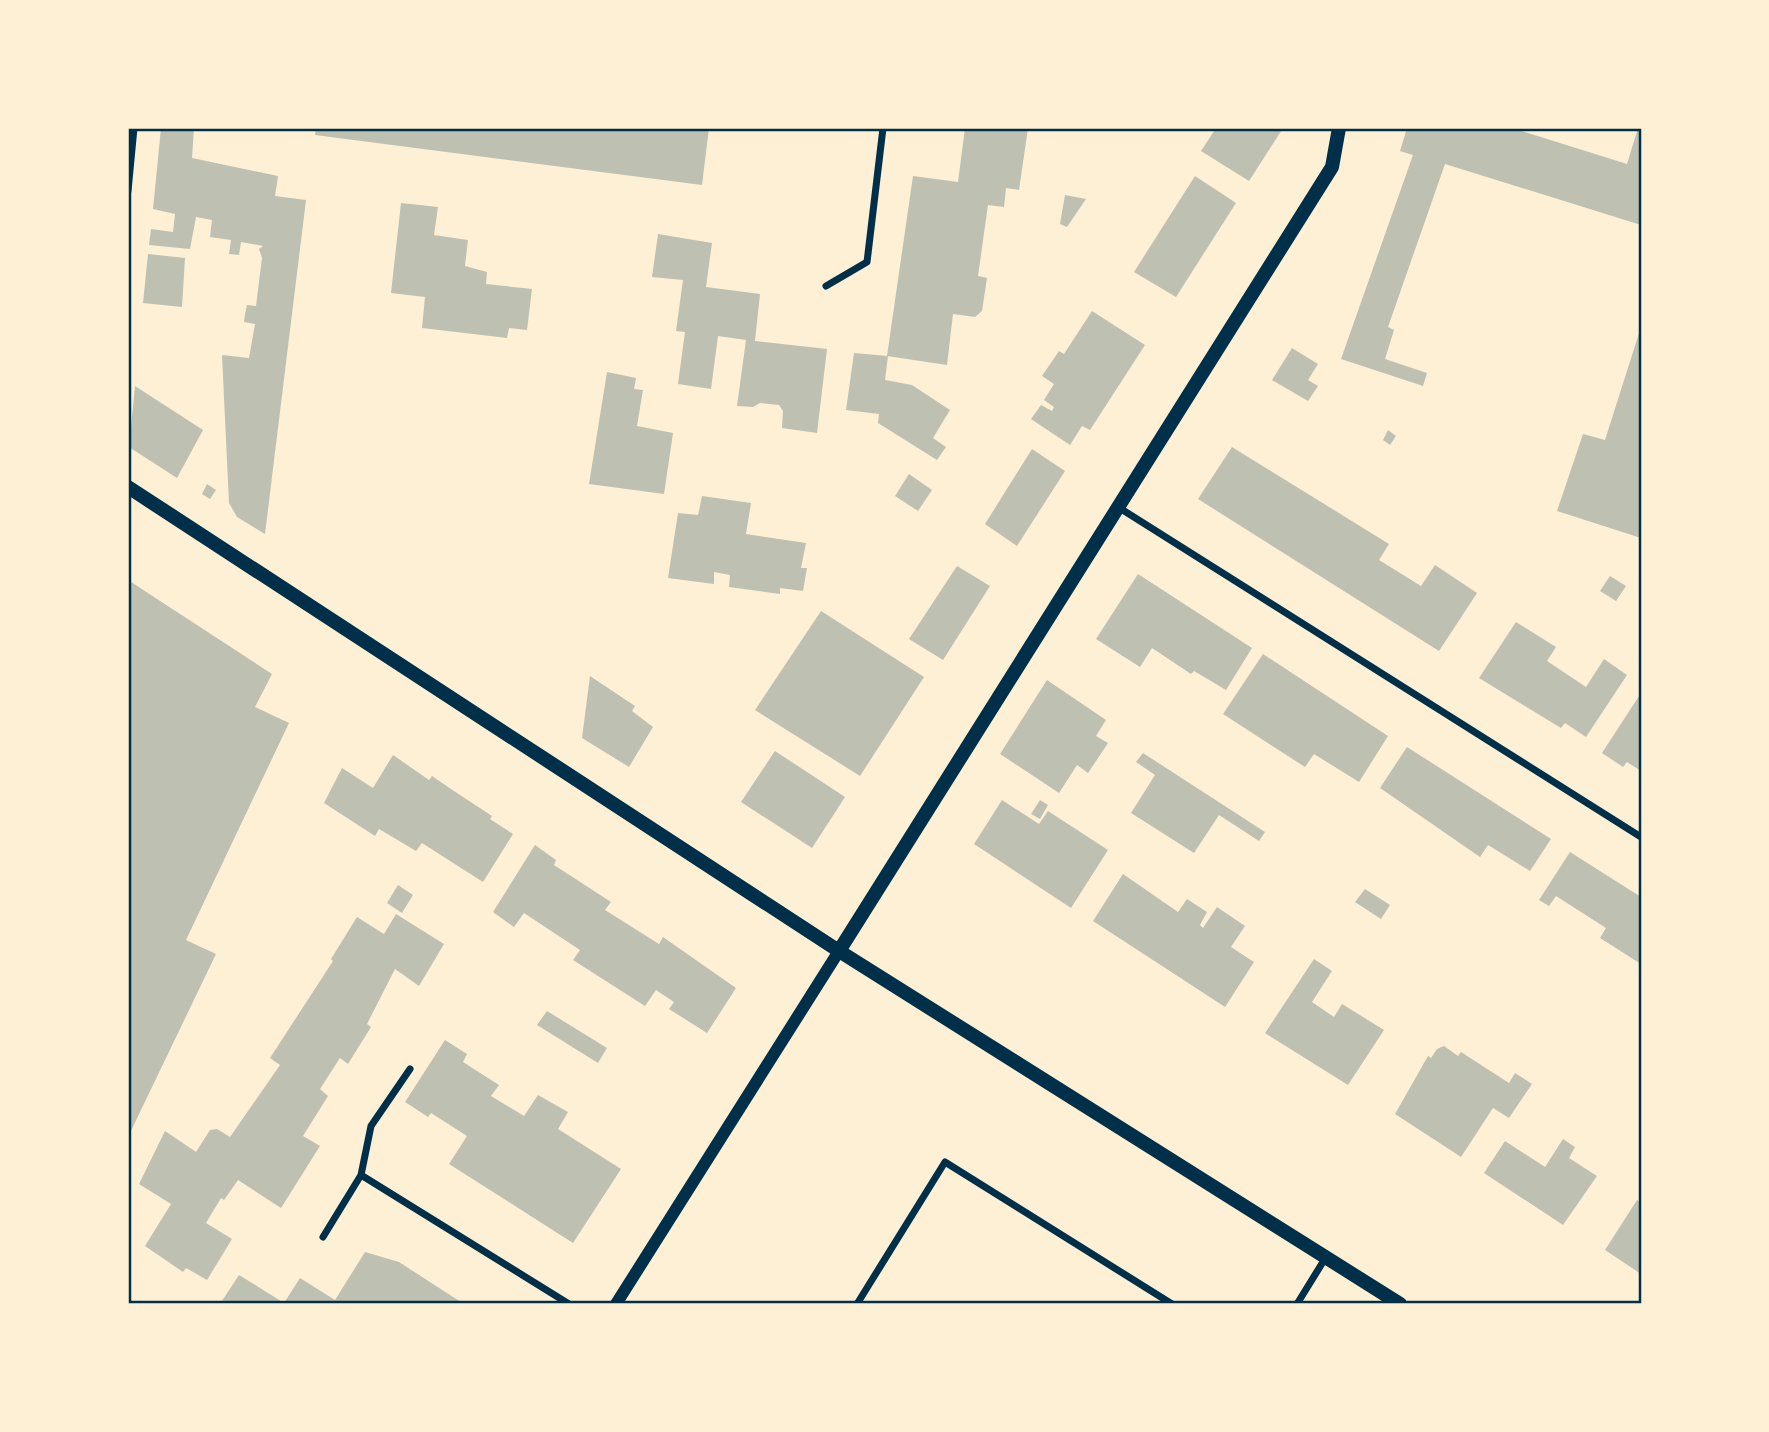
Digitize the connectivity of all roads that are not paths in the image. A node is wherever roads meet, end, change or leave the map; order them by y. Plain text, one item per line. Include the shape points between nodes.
1 (134, 128) edge
2 (883, 128) edge
3 (1339, 128) edge
4 (128, 191) edge
5 (826, 286) dead end
6 (128, 486) edge
7 (1118, 507) junction
8 (1641, 837) edge
9 (839, 951) junction
10 (410, 1069) dead end
11 (361, 1175) junction
12 (323, 1237) dead end
13 (1326, 1256) junction
14 (569, 1304) edge
15 (616, 1304) edge
16 (857, 1304) edge
17 (1172, 1304) edge
18 (1297, 1304) edge
19 (1400, 1304) edge

1 - 4 street
2 - 5 street via 867,262
3 - 7 main road via 1332,167
6 - 9 main road
7 - 8 street
7 - 9 main road
9 - 13 main road
9 - 15 street
10 - 11 street via 371,1126
11 - 12 street
11 - 14 street
13 - 18 street
13 - 19 main road
16 - 17 street via 945,1162

